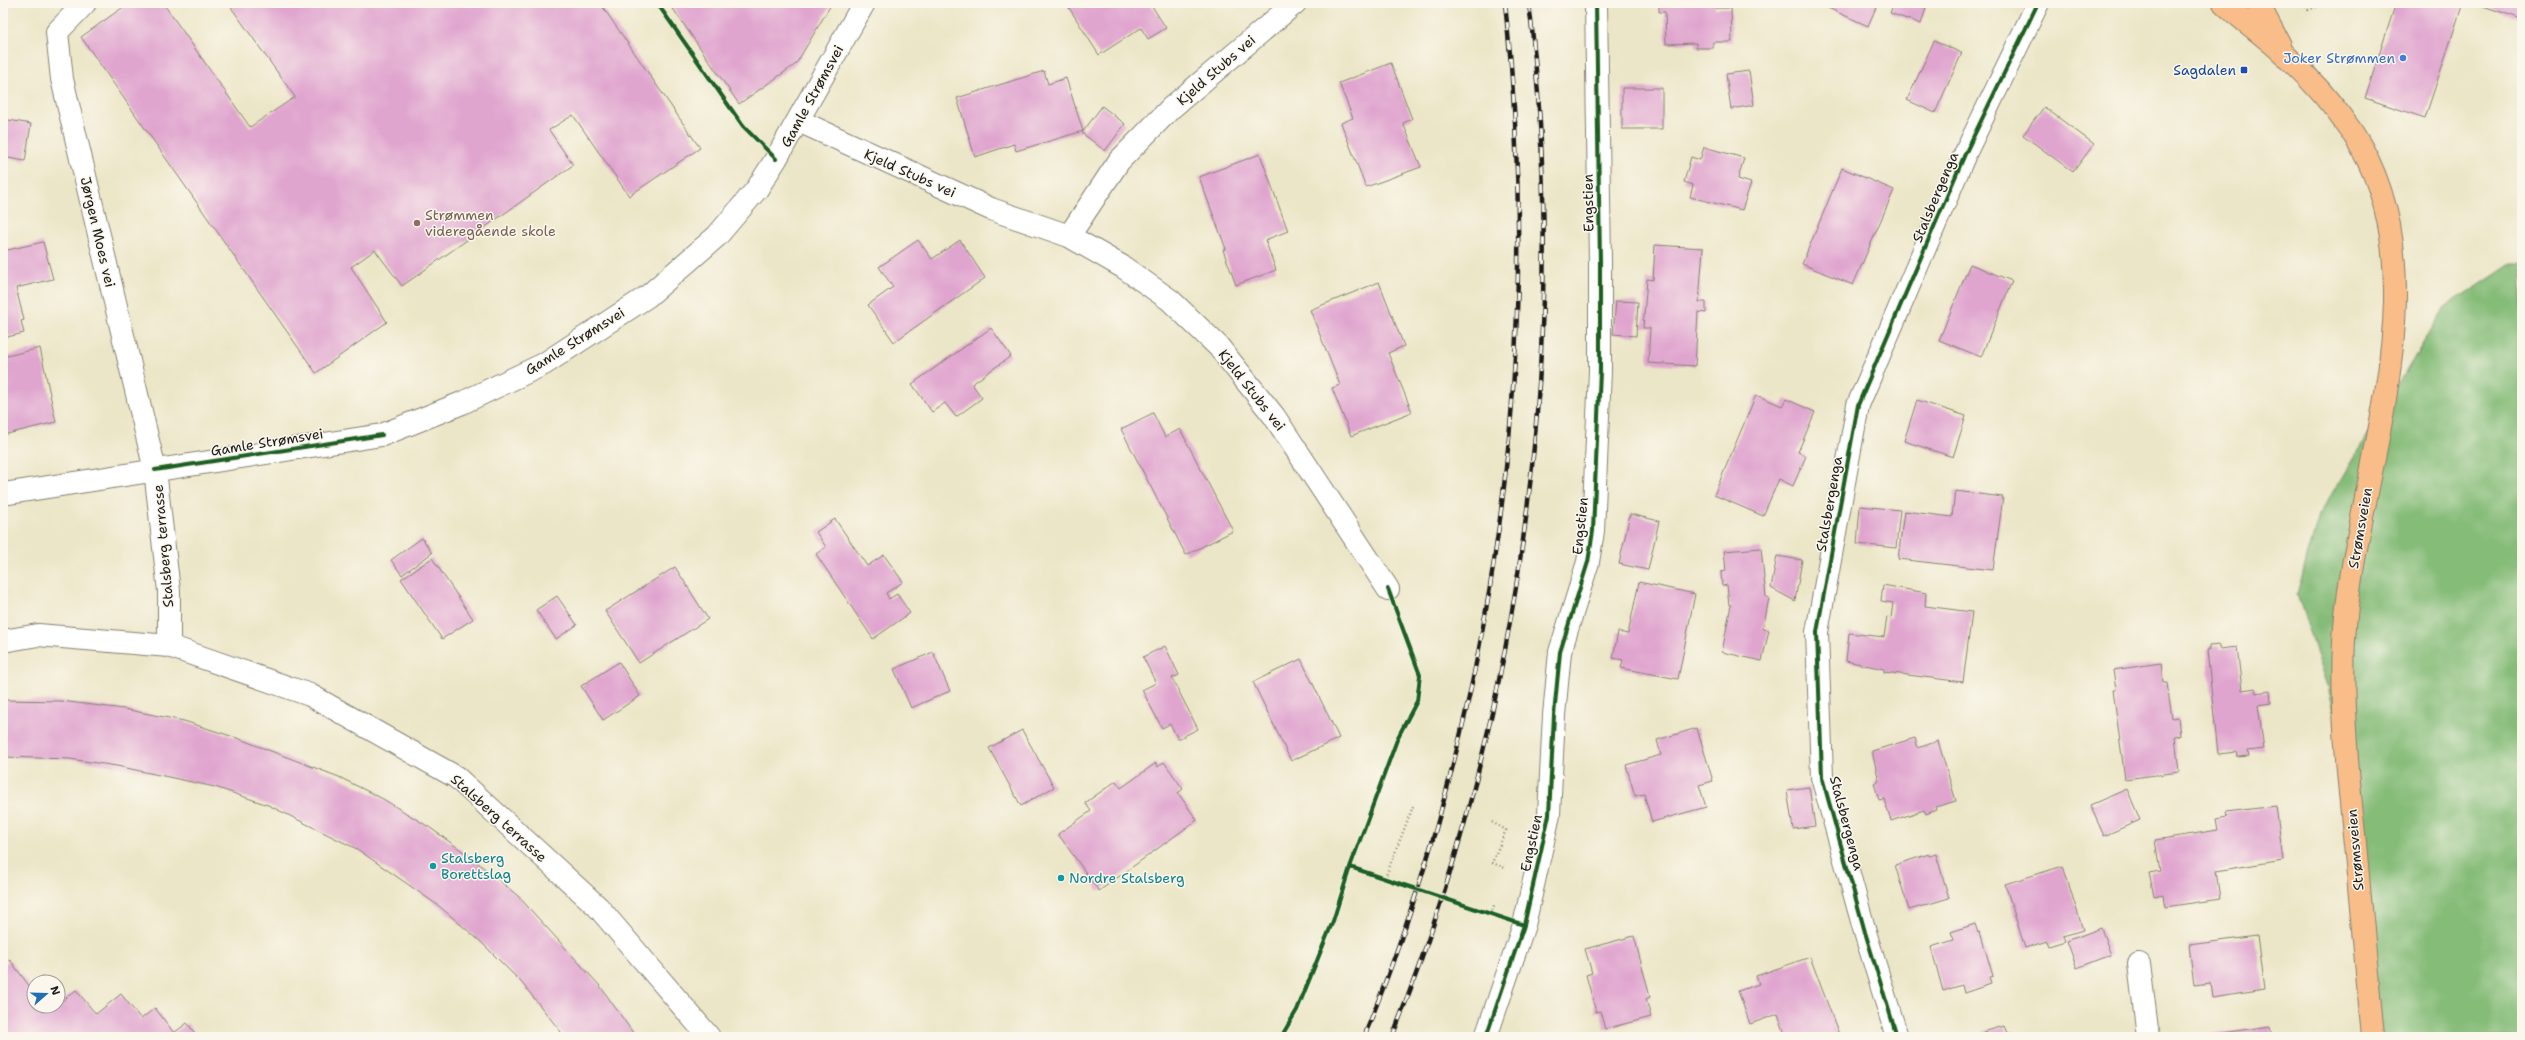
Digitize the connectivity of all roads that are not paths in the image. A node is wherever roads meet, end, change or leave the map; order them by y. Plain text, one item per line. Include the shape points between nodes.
1 (85, 3) edge
2 (864, 3) edge
3 (1295, 3) edge
4 (1596, 3) edge
5 (2038, 3) edge
6 (2224, 3) edge
7 (2258, 3) edge
8 (2284, 53) junction
9 (799, 121) junction
10 (1069, 236) junction
11 (155, 470) junction
12 (3, 494) edge
13 (1388, 589) dead end
14 (3, 641) edge
15 (169, 646) junction
16 (2139, 964) dead end
17 (709, 1037) edge
18 (1486, 1037) edge
19 (1897, 1037) edge
20 (2148, 1037) edge
21 (2373, 1037) edge

1 - 11 street, Jørgen Moes vei via 57,32 62,79
2 - 9 street, Gamle Strømsvei
3 - 10 street, Kjeld Stubs vei via 1171,108 1118,161
4 - 18 street, Engstien via 1600,371 1593,531 1588,562 1560,652 1549,815 1524,925
5 - 19 street, Stalsbergenga via 1965,154 1858,405 1817,632 1822,777
6 - 8 main road, Strømsveien
7 - 8 main road, Strømsveien
8 - 21 main road, Strømsveien via 2339,114 2365,154 2384,203 2395,262 2395,308 2390,357 2353,561 2344,670 2347,771
9 - 10 street, Kjeld Stubs vei via 991,209
9 - 11 street, Gamle Strømsvei via 757,189 717,236 648,296 544,364 462,403 382,435
10 - 13 street, Kjeld Stubs vei via 1123,266 1170,300 1218,346 1274,416
11 - 12 street, Gamle Strømsvei
11 - 15 street, Stalsberg terrasse via 170,591
14 - 15 street, Stalsberg terrasse via 38,635
15 - 17 street, Stalsberg terrasse via 310,695 456,777 598,907
16 - 20 street

